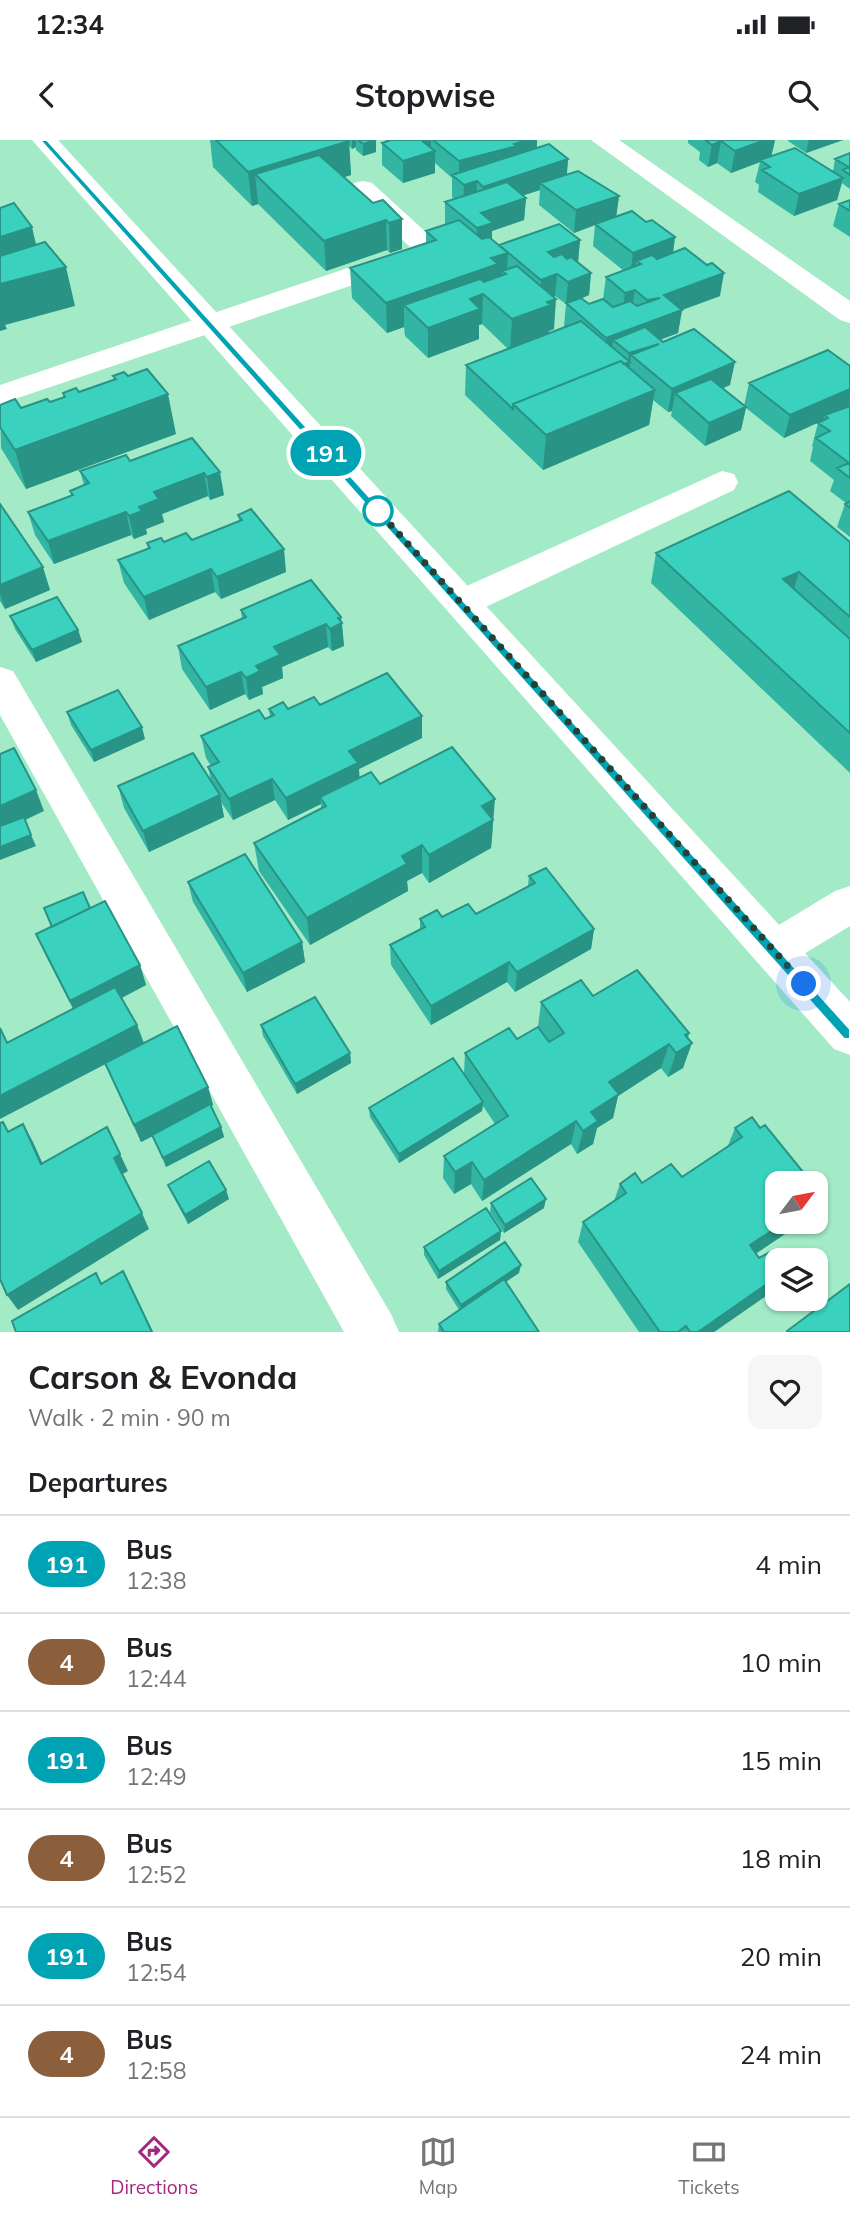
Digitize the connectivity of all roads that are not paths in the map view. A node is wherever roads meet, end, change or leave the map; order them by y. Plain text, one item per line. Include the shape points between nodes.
1 (44, 140) edge
2 (603, 140) edge
3 (363, 189) dead end
4 (850, 314) edge
5 (210, 324) junction
6 (0, 395) edge
7 (722, 482) dead end
8 (462, 603) junction
9 (0, 681) edge
10 (850, 904) edge
11 (774, 950) junction
12 (850, 1034) edge
13 (373, 1332) edge

1 - 5 main road
2 - 4 main road
3 - 5 main road via 429,250
5 - 6 main road
5 - 8 main road
7 - 8 main road
8 - 11 main road
9 - 13 main road
10 - 11 main road
11 - 12 main road

